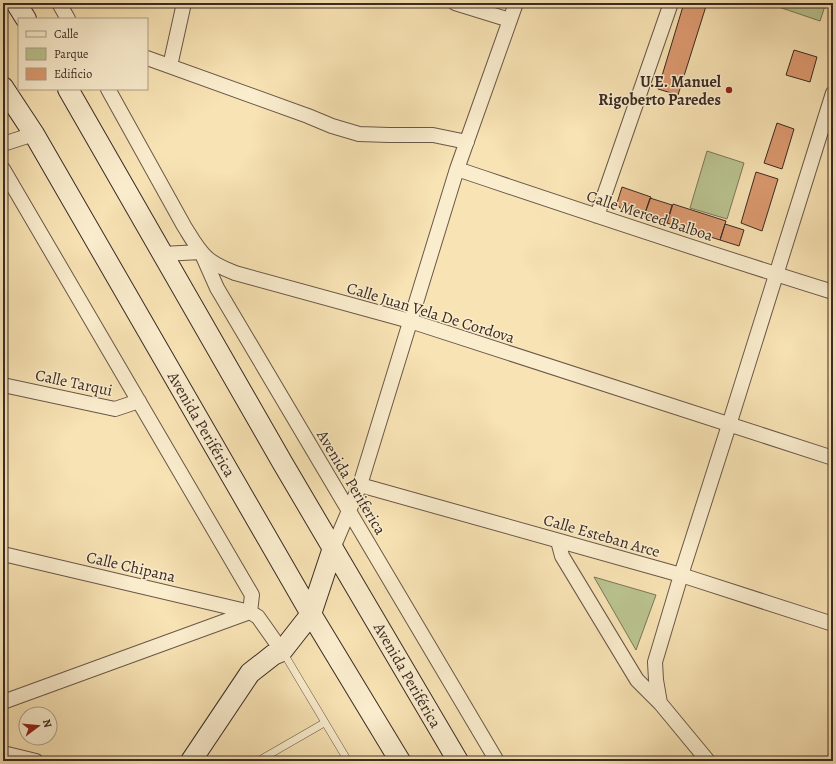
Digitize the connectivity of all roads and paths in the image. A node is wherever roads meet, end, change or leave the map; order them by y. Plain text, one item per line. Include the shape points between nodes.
1 (16, 3) edge
2 (58, 3) edge
3 (184, 3) edge
4 (455, 3) edge
5 (516, 3) edge
6 (671, 3) edge
7 (25, 18) edge
8 (67, 18) edge
9 (510, 20) junction
10 (148, 58) edge
11 (170, 66) junction
12 (3, 87) edge
13 (69, 90) edge
14 (109, 90) edge
15 (833, 93) edge
16 (829, 118) edge
17 (34, 134) junction
18 (467, 142) junction
19 (3, 144) edge
20 (3, 169) edge
21 (457, 169) junction
22 (597, 216) junction
23 (201, 252) junction
24 (162, 254) junction
25 (776, 274) junction
26 (833, 292) edge
27 (410, 321) junction
28 (3, 385) edge
29 (138, 401) junction
30 (729, 425) junction
31 (833, 458) edge
32 (360, 485) junction
33 (349, 511) junction
34 (558, 541) junction
35 (334, 548) junction
36 (3, 554) edge
37 (681, 575) junction
38 (250, 612) junction
39 (311, 614) junction
40 (833, 624) edge
41 (282, 650) junction
42 (3, 702) edge
43 (660, 703) junction
44 (324, 723) junction
45 (3, 753) edge
46 (36, 761) edge
47 (191, 761) edge
48 (258, 761) edge
49 (348, 761) edge
50 (400, 761) edge
51 (458, 761) edge
52 (497, 761) edge
53 (708, 761) edge

1 - 7 street
2 - 8 street
3 - 11 street
4 - 9 street
5 - 9 street
6 - 22 street
9 - 18 street
10 - 11 street
11 - 18 street via 359,134 433,135
12 - 17 street, Avenida Periférica
13 - 24 street, Avenida Periférica
14 - 23 street, Calle Juan Vela De Cordova
15 - 16 street
16 - 25 street
17 - 19 street
17 - 39 street, Avenida Periférica
18 - 21 street
20 - 29 street
21 - 22 street, Calle Merced Balboa
21 - 27 street
22 - 25 street, Calle Merced Balboa
23 - 24 street
23 - 27 street, Calle Juan Vela De Cordova via 220,267 235,273
23 - 33 street, Avenida Periferica via 217,288
24 - 35 street, Avenida Periférica
25 - 26 street, Calle Merced Balboa
25 - 30 street
27 - 30 street, Calle Juan Vela De Cordova
27 - 32 street
28 - 29 street, Calle Tarqui via 115,409
29 - 38 street via 252,595
30 - 31 street, Calle Juan Vela De Cordova
30 - 37 street
32 - 33 street
32 - 34 street, Calle Esteban Arce
33 - 35 street
33 - 52 street, Avenida Periferica
34 - 37 street, Calle Esteban Arce
34 - 43 street via 562,556 637,680
35 - 39 street
35 - 51 street, Avenida Periférica
36 - 38 street, Calle Chipana
37 - 40 street, Calle Esteban Arce
37 - 43 street via 655,662
38 - 41 street via 258,617
38 - 42 street
39 - 41 street
39 - 50 street, Avenida Periférica
41 - 44 lane
41 - 47 street via 250,673
43 - 53 street
44 - 48 lane
44 - 49 lane
45 - 46 street

